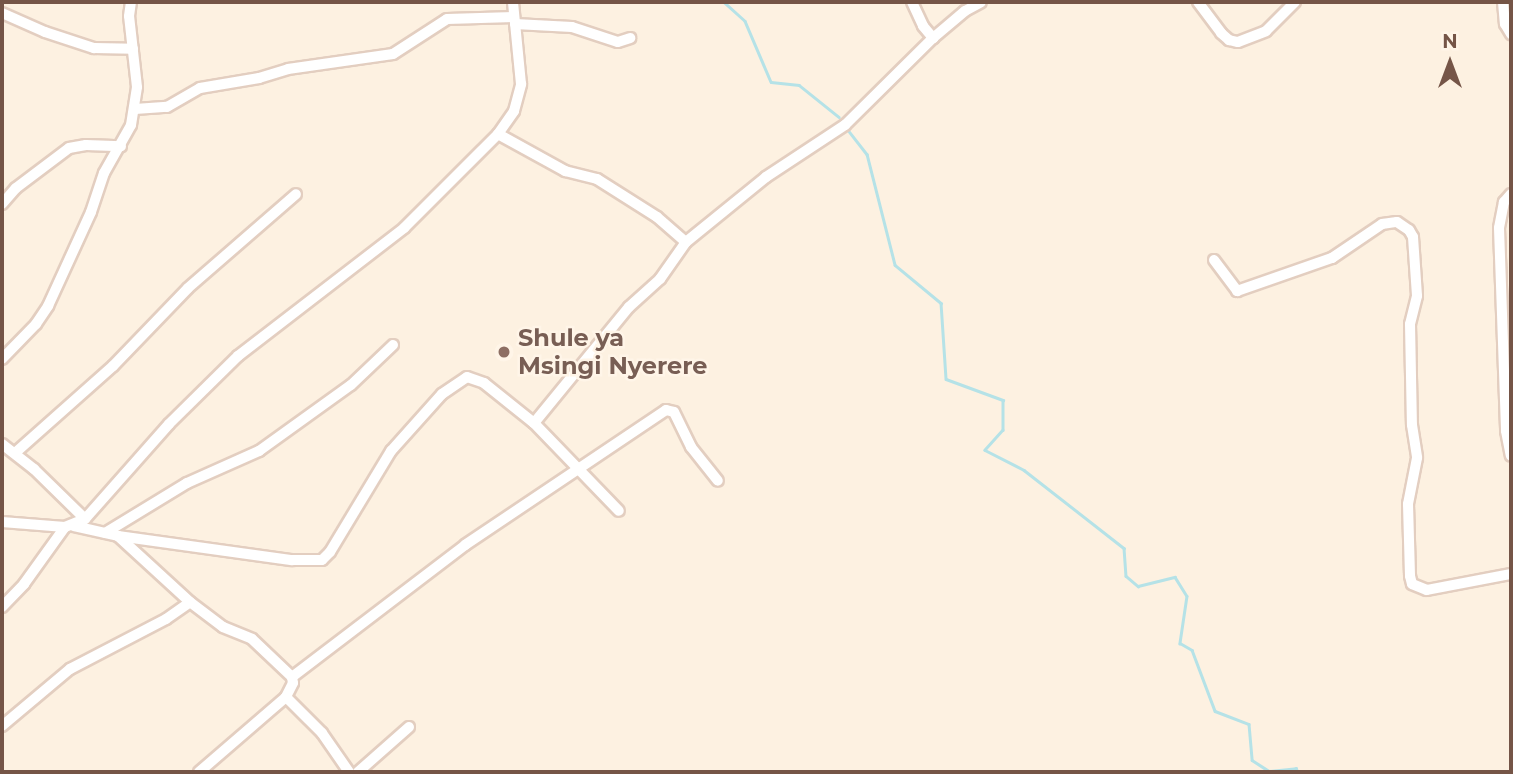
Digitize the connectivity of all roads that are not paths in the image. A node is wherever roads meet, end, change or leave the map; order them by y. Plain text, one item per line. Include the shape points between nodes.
1 (131, 2) edge
2 (513, 2) edge
3 (912, 2) edge
4 (981, 2) edge
5 (1198, 2) edge
6 (1296, 2) edge
7 (1503, 2) edge
8 (967, 6) edge
9 (2, 13) edge
10 (514, 21) junction
11 (1511, 34) edge
12 (630, 38) dead end
13 (933, 38) junction
14 (133, 49) junction
15 (135, 109) junction
16 (498, 134) junction
17 (121, 146) junction
18 (296, 194) dead end
19 (1511, 194) edge
20 (2, 204) edge
21 (686, 242) junction
22 (1214, 260) dead end
23 (393, 345) dead end
24 (2, 359) edge
25 (534, 423) junction
26 (2, 444) edge
27 (15, 453) junction
28 (1511, 456) edge
29 (577, 469) junction
30 (718, 481) dead end
31 (619, 511) dead end
32 (85, 519) junction
33 (2, 522) edge
34 (70, 527) junction
35 (104, 533) junction
36 (118, 536) junction
37 (1511, 573) edge
38 (190, 602) junction
39 (2, 607) edge
40 (292, 677) junction
41 (286, 696) junction
42 (2, 726) edge
43 (410, 727) dead end
44 (199, 772) edge
45 (349, 772) edge
46 (358, 772) edge

1 - 14 street
2 - 10 street
3 - 13 street
4 - 8 street
5 - 6 street via 1222,33 1238,42 1266,31
7 - 11 street
8 - 13 street
9 - 14 street via 94,48
10 - 12 street via 572,27 618,42
10 - 15 street via 447,19 393,54 288,69 200,88 167,107
10 - 16 street via 521,84 514,111
13 - 21 street via 845,125 766,177
14 - 15 street
15 - 17 street
16 - 21 street via 565,171 597,180 657,217
16 - 32 street via 404,228 237,356
17 - 20 street via 69,148
17 - 24 street via 104,173 92,212 48,306
18 - 27 street via 188,288 113,366
19 - 28 street via 1504,202 1499,228 1506,431
21 - 25 street via 660,279 629,307
22 - 37 street via 1237,290 1332,258 1382,223 1397,222 1409,230 1417,296 1410,324 1417,458 1409,495 1412,583 1427,590
23 - 35 street via 351,385 259,451 187,483
25 - 29 street
25 - 36 street via 484,383 467,377 442,394 391,452 321,560
26 - 27 street
27 - 32 street
29 - 30 street via 670,410
29 - 31 street
29 - 40 street via 465,545
32 - 34 street
33 - 34 street
34 - 35 street
34 - 39 street
35 - 36 street
36 - 38 street
38 - 40 street via 223,627 252,639
38 - 42 street via 70,669
40 - 41 street
41 - 44 street
41 - 45 street
43 - 46 street

